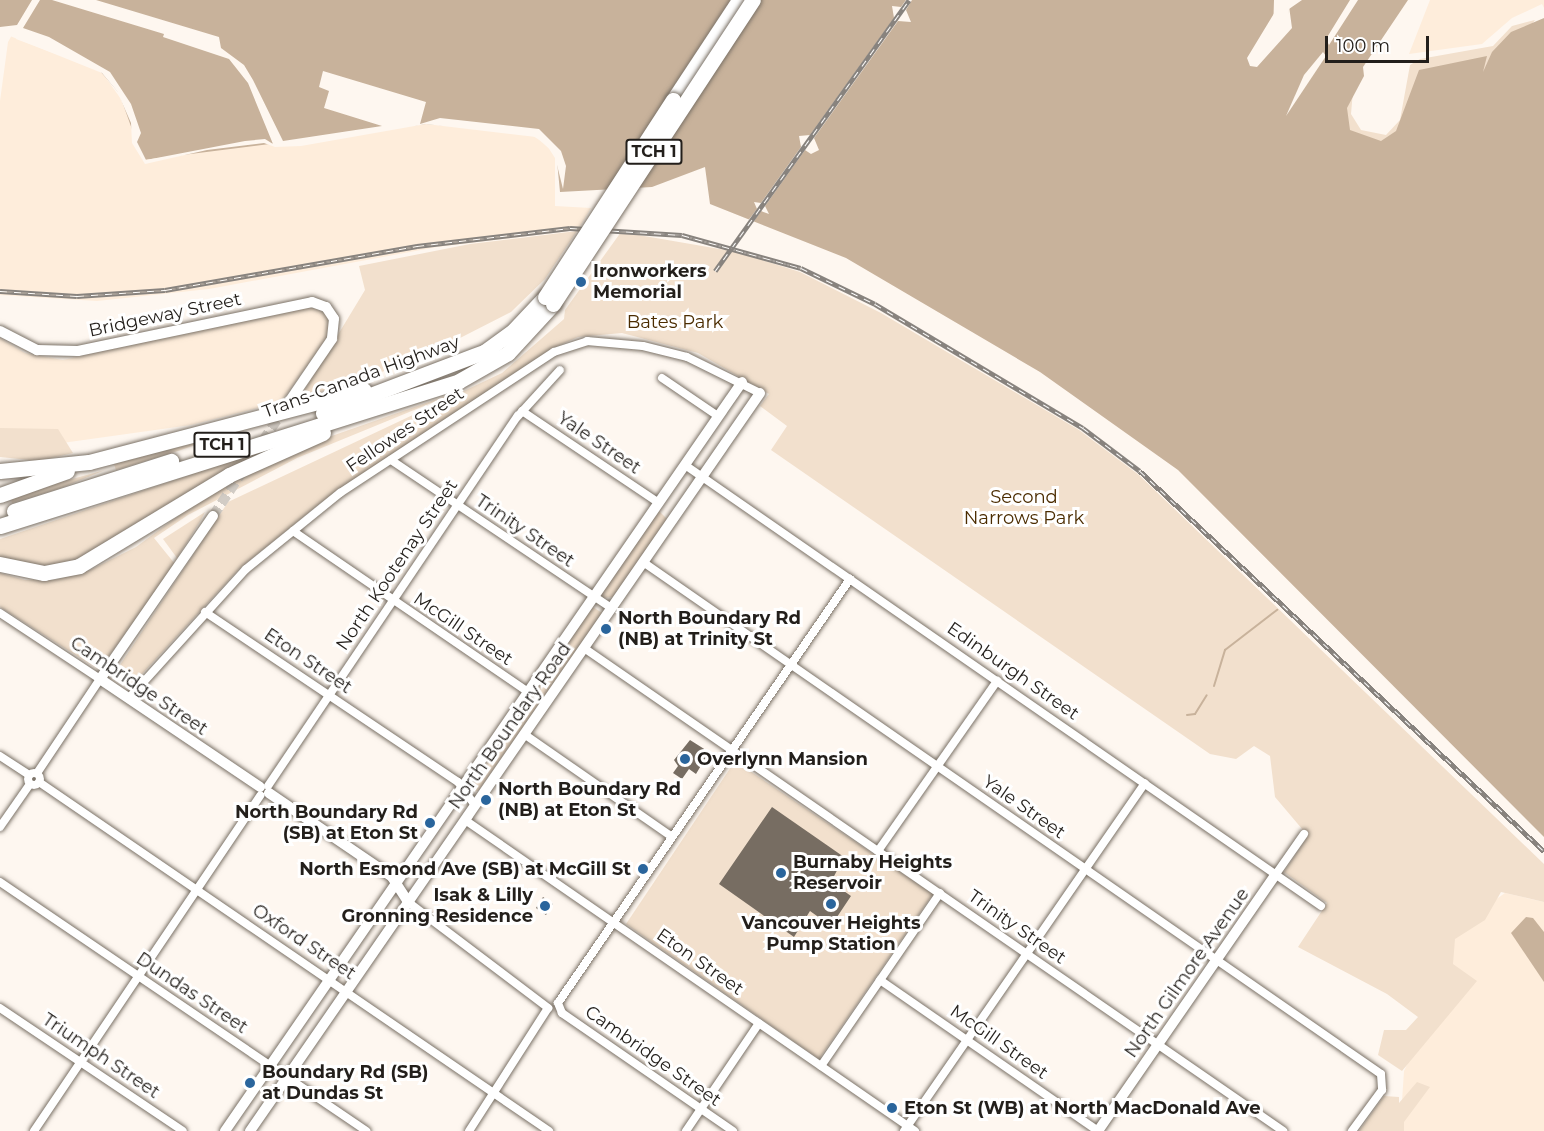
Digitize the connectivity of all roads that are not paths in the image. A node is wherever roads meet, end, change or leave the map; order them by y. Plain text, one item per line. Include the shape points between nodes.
1 (739, 0) edge
2 (753, 0) edge
3 (549, 301) junction
4 (0, 331) edge
5 (560, 370) dead end
6 (428, 375) junction
7 (662, 378) dead end
8 (742, 382) junction
9 (435, 390) junction
10 (760, 393) joint
11 (289, 402) tunnel mouth
12 (522, 411) junction
13 (718, 416) junction
14 (391, 460) junction
15 (89, 462) junction
16 (685, 465) junction
17 (2, 471) edge
18 (702, 477) junction
19 (0, 495) edge
20 (659, 502) junction
21 (457, 505) junction
22 (213, 516) tunnel mouth
23 (7, 523) edge
24 (293, 531) junction
25 (644, 562) junction
26 (0, 564) edge
27 (850, 579) junction
28 (594, 597) junction
29 (392, 602) junction
30 (611, 608) junction
31 (205, 612) junction
32 (0, 613) edge
33 (584, 648) junction
34 (791, 664) junction
35 (100, 679) junction
36 (997, 681) junction
37 (528, 692) junction
38 (329, 695) junction
39 (129, 698) junction
40 (524, 734) junction
41 (731, 750) junction
42 (0, 756) edge
43 (937, 767) junction
44 (34, 779) junction
45 (1144, 783) junction
46 (462, 787) junction
47 (264, 790) junction
48 (475, 805) junction
49 (465, 820) junction
50 (0, 827) edge
51 (1304, 834) dead end
52 (672, 837) junction
53 (878, 851) junction
54 (1085, 869) junction
55 (1276, 874) junction
56 (0, 882) edge
57 (396, 884) junction
58 (198, 890) junction
59 (940, 893) junction
60 (408, 902) junction
61 (1321, 906) dead end
62 (614, 922) junction
63 (1026, 954) junction
64 (1217, 960) junction
65 (140, 976) junction
66 (330, 979) junction
67 (880, 980) junction
68 (347, 991) junction
69 (553, 1007) junction
70 (0, 1008) edge
71 (759, 1023) junction
72 (967, 1040) junction
73 (1158, 1045) junction
74 (81, 1063) junction
75 (271, 1066) junction
76 (821, 1066) junction
77 (287, 1077) junction
78 (495, 1094) junction
79 (700, 1109) junction
80 (909, 1129) edge
81 (34, 1131) edge
82 (183, 1131) edge
83 (225, 1131) edge
84 (250, 1131) edge
85 (366, 1131) edge
86 (469, 1131) edge
87 (549, 1131) edge
88 (686, 1131) edge
89 (733, 1131) edge
90 (1098, 1131) edge
91 (1283, 1131) edge
92 (1352, 1131) edge

1 - 3 highway, TCH 1, bridge
2 - 3 highway, TCH 1, bridge
3 - 6 highway, Trans-Canada Highway / TCH 1 via 484,352
3 - 9 highway, Trans-Canada Highway / TCH 1 via 522,340 493,364
4 - 11 street, Bridgeway Street via 22,345 53,352 312,302 326,307 334,319 332,339
5 - 12 street, North Kootenay Street
6 - 15 highway
6 - 23 highway, Trans-Canada Highway / TCH 1
7 - 13 street
8 - 10 street, Fellowes Street
8 - 13 street, North Boundary Road
8 - 14 street, Fellowes Street via 687,357 643,346 578,343 536,364
9 - 23 highway, Trans-Canada Highway / TCH 1
9 - 26 highway via 250,465 91,561 56,573 27,572
10 - 18 street, North Boundary Road
12 - 20 street, Yale Street
12 - 21 street, North Kootenay Street
13 - 16 street, North Boundary Road
14 - 21 street, Trinity Street
14 - 24 street, Fellowes Street
15 - 17 highway
15 - 19 highway
16 - 18 street, Edinburgh Street
16 - 20 street, North Boundary Road
18 - 25 street, North Boundary Road
18 - 27 street, Edinburgh Street
20 - 28 street, North Boundary Road
21 - 28 street, Trinity Street
21 - 29 street, North Kootenay Street
22 - 35 street
24 - 29 street, McGill Street
24 - 31 street, Fellowes Street via 246,569
25 - 30 street, North Boundary Road
25 - 34 street, Yale Street
27 - 34 street
27 - 36 street, Edinburgh Street
28 - 30 street, Trinity Street
28 - 37 street, North Boundary Road
29 - 37 street, McGill Street
29 - 38 street, North Kootenay Street
30 - 33 street, North Boundary Road
31 - 38 street, Eton Street
31 - 39 street, Fellowes Street
32 - 35 street, Cambridge Street
33 - 40 street, North Boundary Road
33 - 41 street, Trinity Street
34 - 41 street
34 - 43 street, Yale Street
35 - 39 street, Cambridge Street
35 - 44 street
36 - 43 street
36 - 45 street, Edinburgh Street
37 - 46 street, North Boundary Road
38 - 46 street, Eton Street
38 - 47 street, North Kootenay Street
39 - 47 street, Cambridge Street
40 - 48 street, North Boundary Road
40 - 52 street
41 - 52 street
41 - 53 street, Trinity Street
42 - 44 street, Oxford Street
43 - 53 street
43 - 54 street, Yale Street
44 - 50 street
44 - 58 street, Oxford Street
45 - 54 street
45 - 55 street, Edinburgh Street
46 - 48 street, Eton Street
46 - 57 street, North Boundary Road
47 - 57 street, Cambridge Street via 392,877
47 - 58 street, North Kootenay Street
48 - 49 street, North Boundary Road
49 - 60 street, North Boundary Road
49 - 62 street, Eton Street
51 - 55 street, North Gilmore Avenue
52 - 62 street
53 - 59 street, Trinity Street
54 - 63 street
54 - 64 street, Yale Street
55 - 61 street, Edinburgh Street
55 - 64 street, North Gilmore Avenue
56 - 65 street, Dundas Street
57 - 60 street, Cambridge Street
57 - 66 street, North Boundary Road
58 - 65 street, North Kootenay Street
58 - 66 street, Oxford Street
59 - 63 street, Trinity Street
59 - 67 street
60 - 68 street, North Boundary Road
60 - 69 street, Cambridge Street via 414,911
62 - 69 street
62 - 71 street, Eton Street
63 - 72 street
63 - 73 street, Trinity Street
64 - 73 street, North Gilmore Avenue
64 - 92 street, Yale Street via 1384,1080
65 - 74 street, North Kootenay Street
65 - 75 street, Dundas Street
66 - 68 street, Oxford Street
66 - 75 street, North Boundary Road
67 - 72 street, McGill Street
67 - 76 street
68 - 77 street, North Boundary Road
68 - 78 street, Oxford Street
69 - 78 street
69 - 79 street, Cambridge Street
70 - 74 street, Triumph Street
71 - 76 street, Eton Street
71 - 79 street
72 - 80 street
72 - 90 street, McGill Street
73 - 90 street, North Gilmore Avenue
73 - 91 street, Trinity Street
74 - 81 street, North Kootenay Street
74 - 82 street, Triumph Street
75 - 77 street, Dundas Street
75 - 83 street, North Boundary Road
76 - 80 street, Eton Street
77 - 84 street, North Boundary Road
77 - 85 street, Dundas Street
78 - 86 street
78 - 87 street, Oxford Street
79 - 88 street
79 - 89 street, Cambridge Street

